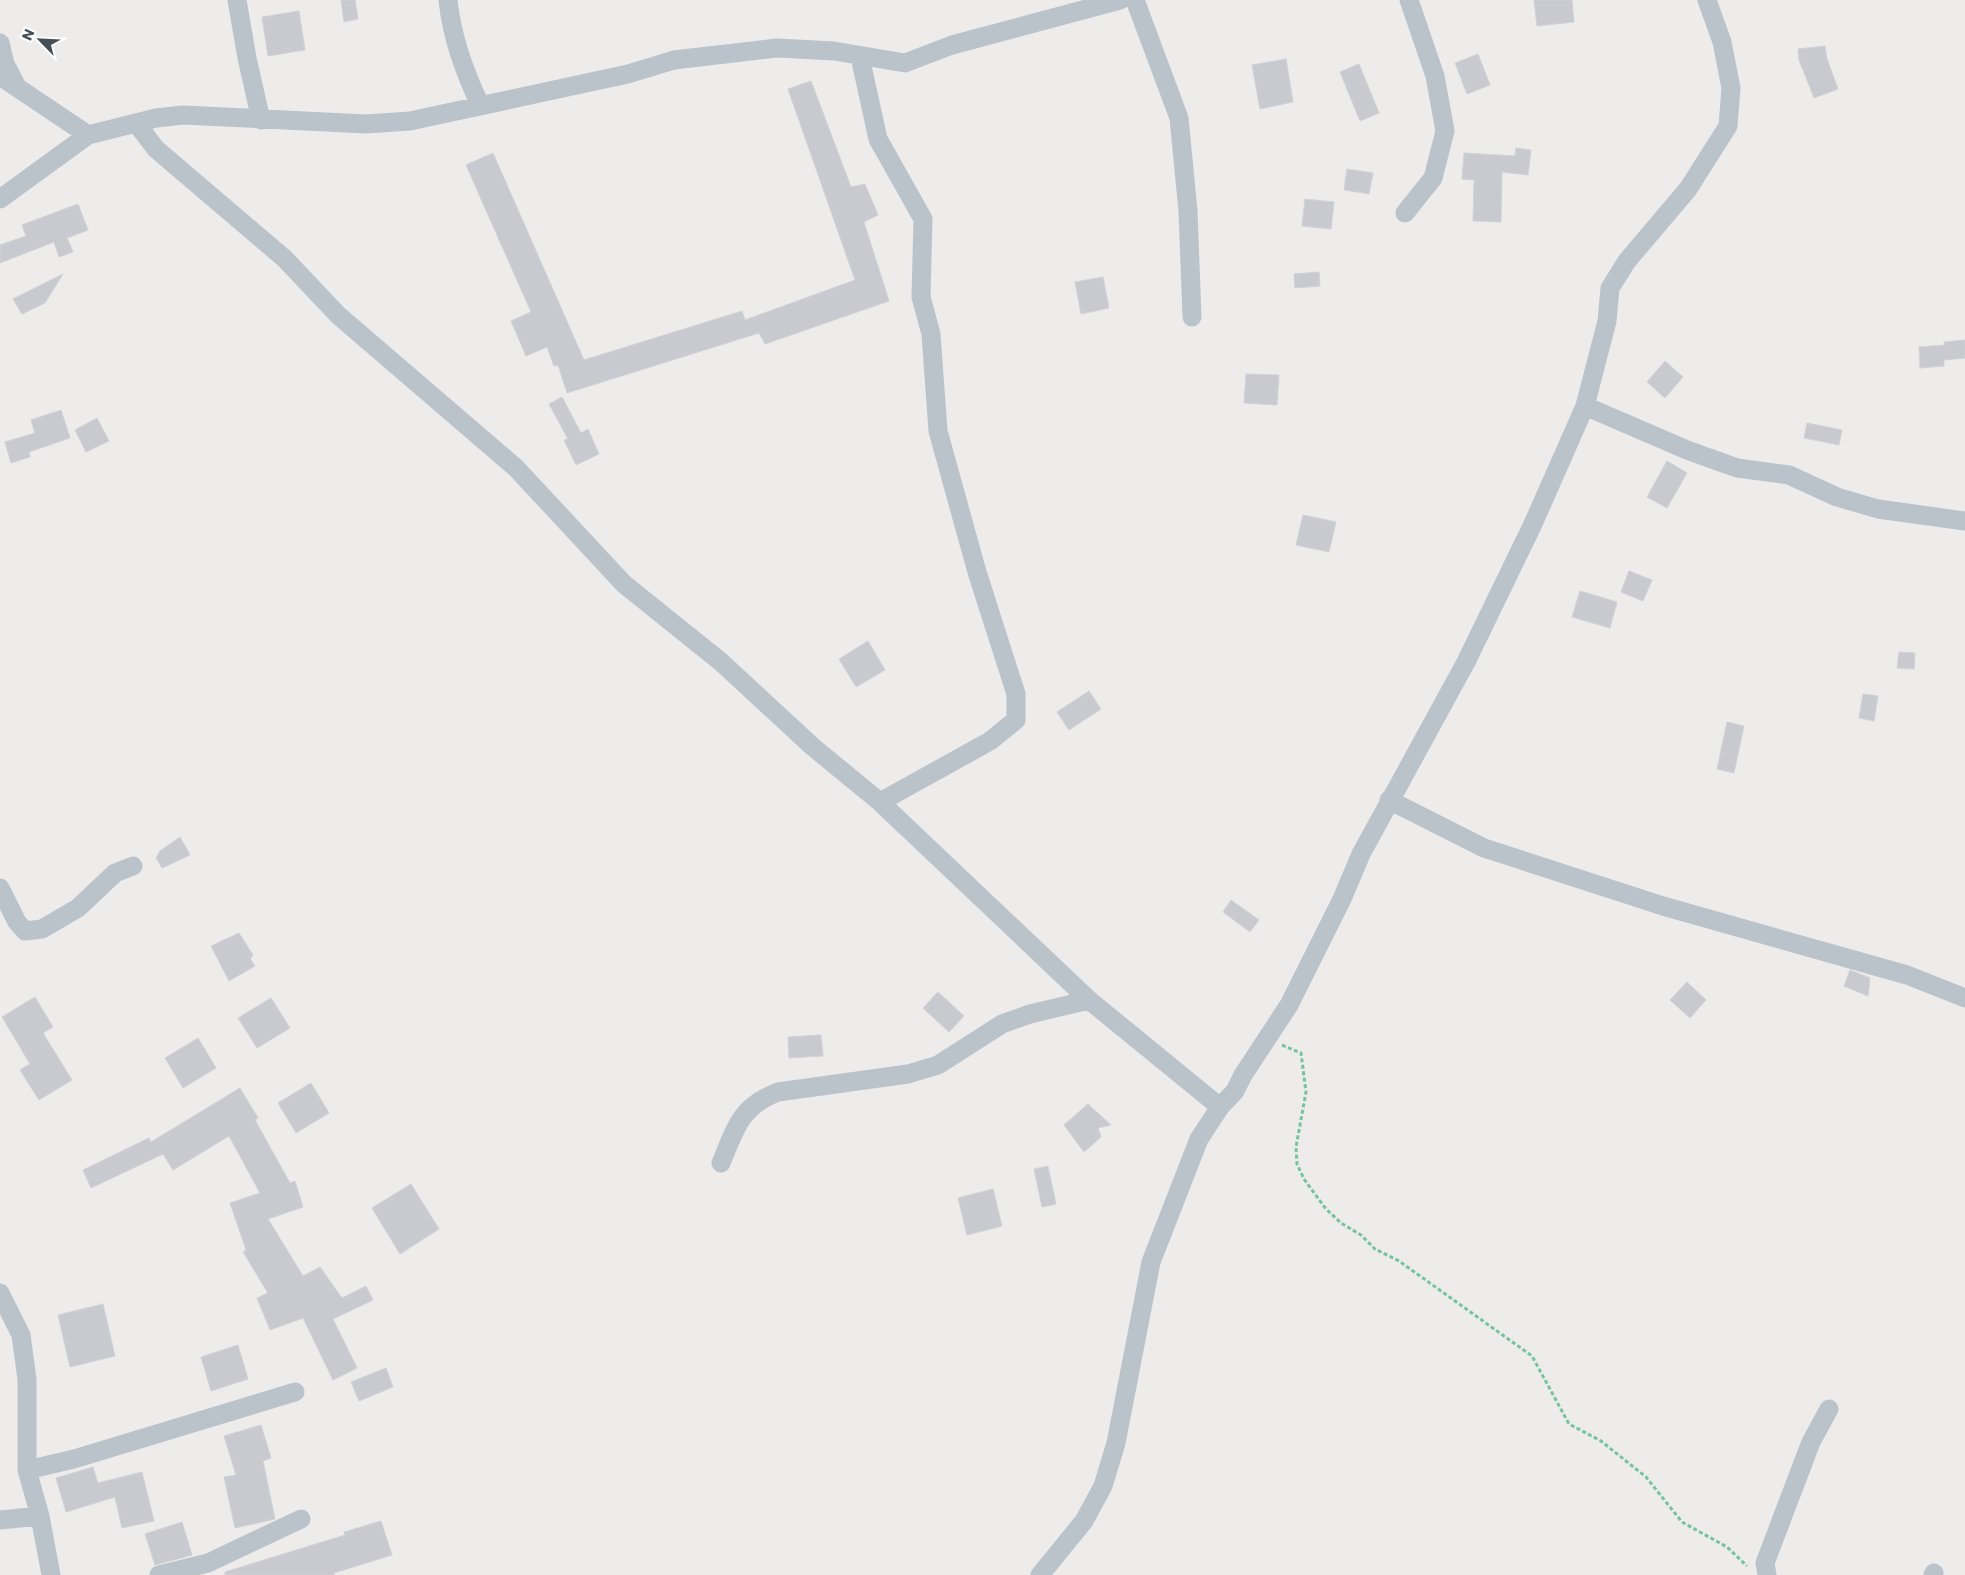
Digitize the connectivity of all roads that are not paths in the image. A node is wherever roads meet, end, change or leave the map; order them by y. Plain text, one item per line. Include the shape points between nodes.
1 (237, 0) edge
2 (448, 0) edge
3 (1120, 0) edge
4 (1135, 0) edge
5 (1409, 0) edge
6 (1707, 0) edge
7 (1067, 7) edge
8 (0, 44) edge
9 (860, 57) junction
10 (0, 76) edge
11 (16, 86) junction
12 (480, 105) junction
13 (261, 120) junction
14 (136, 123) junction
15 (88, 135) junction
16 (0, 199) edge
17 (1405, 213) dead end
18 (1192, 317) dead end
19 (1585, 406) junction
20 (1965, 522) edge
21 (1389, 800) junction
22 (880, 802) junction
23 (133, 866) dead end
24 (0, 888) edge
25 (1965, 998) edge
26 (1088, 1000) junction
27 (1220, 1107) junction
28 (721, 1163) dead end
29 (0, 1293) edge
30 (296, 1392) dead end
31 (1829, 1409) dead end
32 (27, 1470) junction
33 (40, 1516) junction
34 (301, 1519) dead end
35 (0, 1520) edge
36 (1759, 1572) edge
37 (51, 1575) edge
38 (159, 1575) edge
39 (1040, 1575) edge

1 - 13 street via 246,58
2 - 12 street via 451,28
3 - 7 street
4 - 18 street via 1179,118 1188,211
5 - 17 street via 1435,76 1445,130 1433,178
6 - 19 street via 1722,42 1731,88 1728,126 1688,189 1627,261 1610,288 1607,321
7 - 9 street via 905,63
8 - 11 street
9 - 12 street via 803,48 750,50 674,60 628,74
9 - 22 street via 878,139 923,219 921,297 931,334 938,431 976,572 1016,694 1016,720 990,741
10 - 11 street
11 - 15 street
12 - 13 street via 410,121 366,124
13 - 14 street via 183,115
14 - 15 street
14 - 22 street via 156,149 285,259 338,315 516,468 624,584 721,662 813,747
15 - 16 street
19 - 20 street via 1737,468 1789,475 1837,497 1878,509
19 - 21 street via 1502,591
21 - 25 street via 1484,848 1663,906 1907,975
21 - 27 street via 1289,1004 1235,1091
22 - 26 street
23 - 24 street via 115,873 78,908 42,929 25,931
26 - 27 street
26 - 28 street via 1002,1024 938,1065 908,1074 778,1092 746,1111
27 - 39 street via 1199,1139 1151,1262 1116,1443 1103,1486 1084,1521
29 - 32 street via 21,1335 27,1379
30 - 32 street via 74,1459
31 - 36 street via 1811,1442
32 - 33 street
33 - 35 street
33 - 37 street
34 - 38 street via 208,1562

